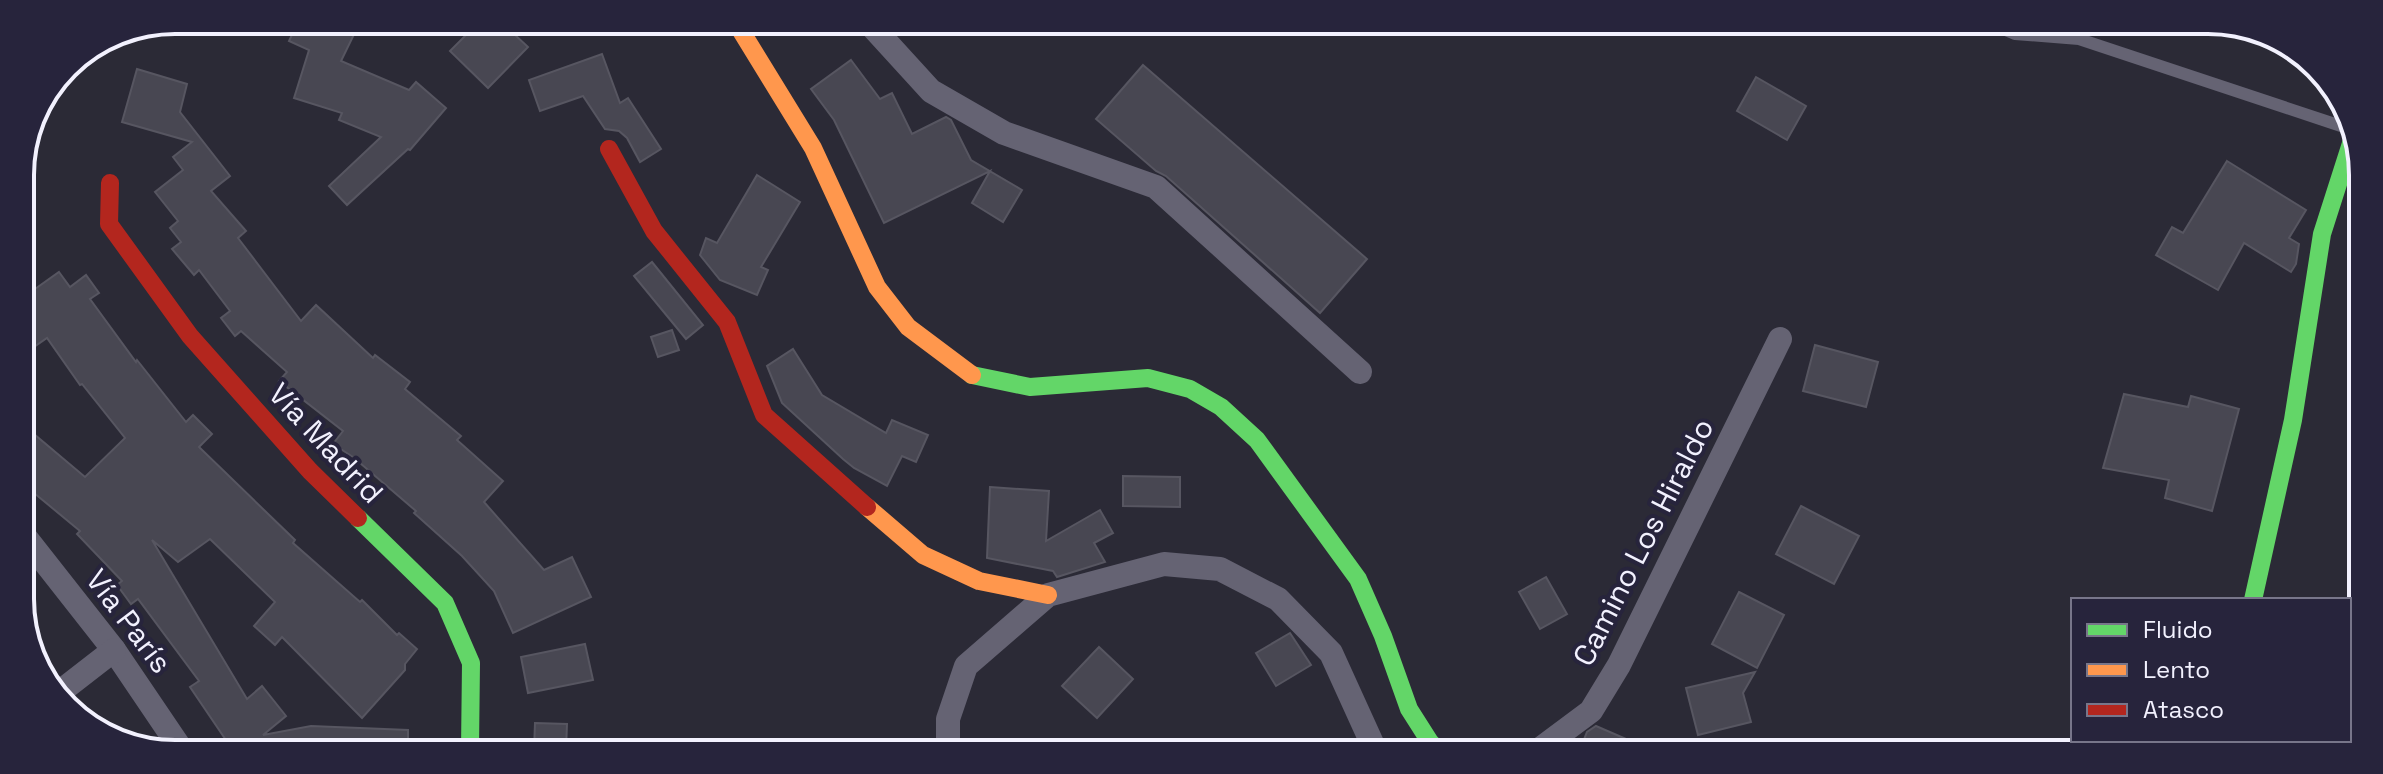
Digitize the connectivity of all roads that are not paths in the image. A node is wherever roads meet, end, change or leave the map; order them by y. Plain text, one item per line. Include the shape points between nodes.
1 (743, 34) edge
2 (879, 34) edge
3 (2015, 34) edge
4 (2341, 128) edge
5 (609, 149) dead end
6 (2347, 154) edge
7 (110, 183) dead end
8 (1780, 339) dead end
9 (1360, 372) dead end
10 (34, 548) edge
11 (1048, 595) junction
12 (2253, 598) edge
13 (114, 650) junction
14 (65, 688) edge
15 (175, 740) edge
16 (470, 740) edge
17 (948, 740) edge
18 (1371, 740) edge
19 (1429, 740) edge
20 (1552, 740) edge

1 - 19 street via 813,148 877,287 908,327 971,375 1030,387 1148,378 1190,389 1221,407 1257,440 1358,579 1409,709
2 - 9 street via 931,91 1004,133 1156,187
3 - 4 lane via 2079,39
5 - 11 street via 654,231 727,322 764,415 923,555 979,581
6 - 12 street via 2322,234 2293,420
7 - 16 street, Vía Madrid via 109,224 190,336 310,471 445,603 471,663
8 - 20 street, Camino Los Hiraldo via 1619,665 1591,711
10 - 13 street, Vía París
11 - 17 street via 966,666 948,719
11 - 18 street via 1164,564 1220,569 1278,599 1331,653
13 - 14 street
13 - 15 street, Vía París

